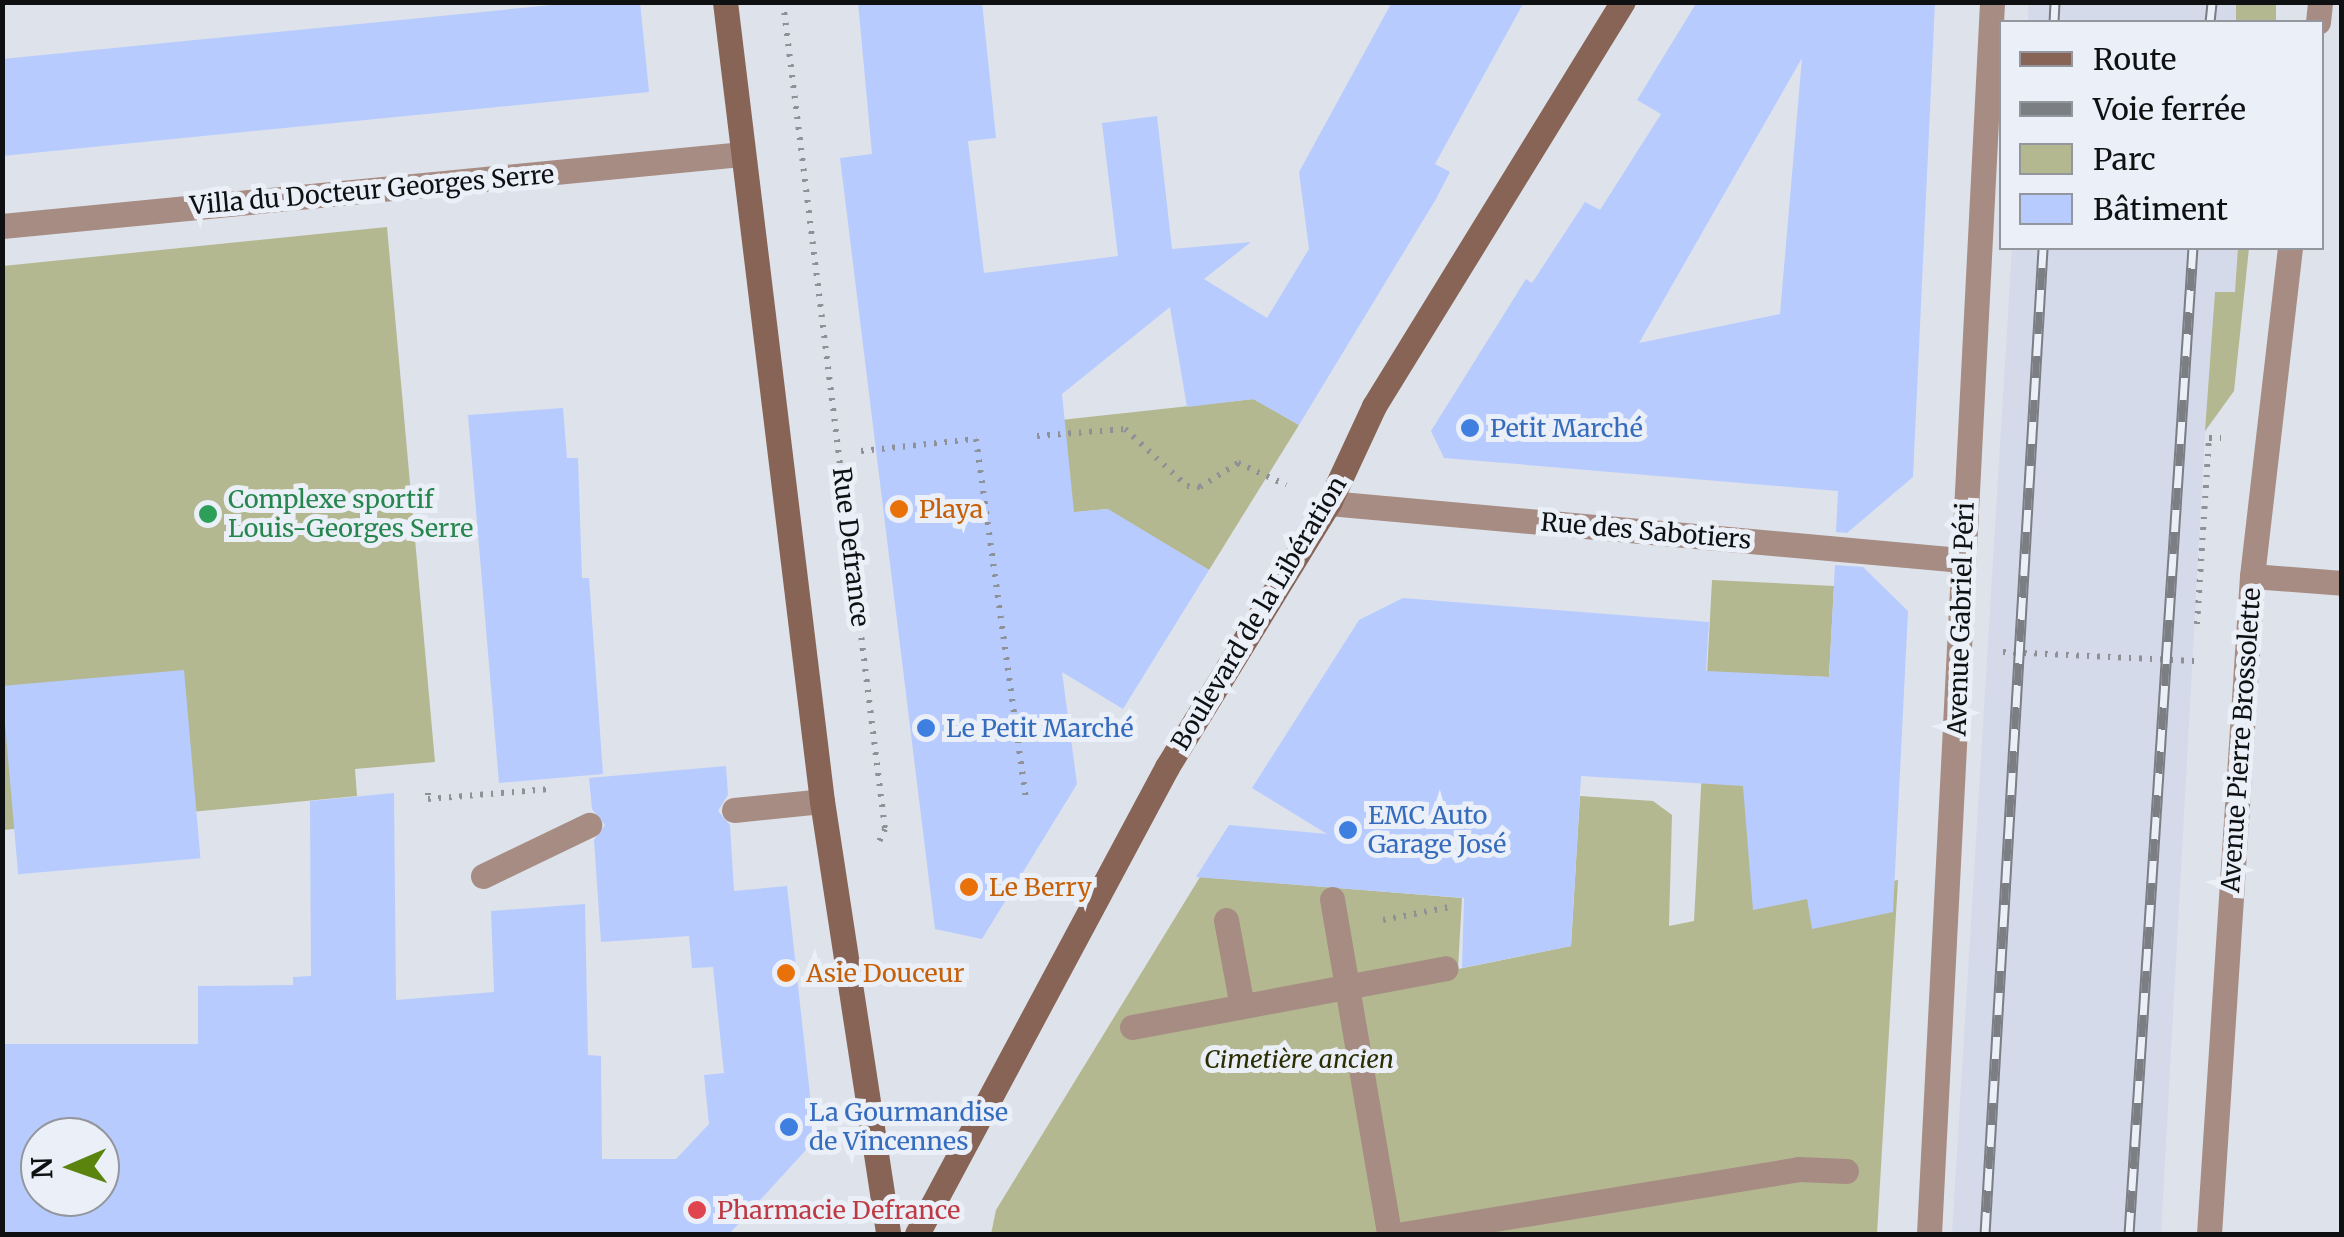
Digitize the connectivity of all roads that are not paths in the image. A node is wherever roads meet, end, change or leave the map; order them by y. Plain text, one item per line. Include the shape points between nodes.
1 (725, 2) edge
2 (1623, 2) edge
3 (1992, 2) edge
4 (741, 154) junction
5 (2, 226) edge
6 (2290, 250) edge
7 (1328, 505) junction
8 (1962, 560) junction
9 (2252, 576) junction
10 (2342, 583) edge
11 (822, 801) junction
12 (734, 810) dead end
13 (589, 826) dead end
14 (482, 876) dead end
15 (1332, 899) dead end
16 (1226, 920) dead end
17 (1446, 968) dead end
18 (1347, 986) junction
19 (1242, 1006) junction
20 (1132, 1027) dead end
21 (1846, 1171) dead end
22 (888, 1234) edge
23 (917, 1234) edge
24 (1389, 1234) edge
25 (1403, 1234) edge
26 (1929, 1234) edge
27 (2209, 1234) edge

1 - 4 main road
2 - 7 main road, Boulevard de la Libération via 1374,406
3 - 8 street, Avenue Gabriel Péri
4 - 5 street, Villa du Docteur Georges Serre
4 - 11 main road
6 - 9 street, Avenue Pierre Brossolette
7 - 8 street, Rue des Sabotiers
7 - 23 main road, Boulevard de la Libération via 1167,768
8 - 26 street, Avenue Gabriel Péri
9 - 10 street
9 - 27 street, Avenue Pierre Brossolette
11 - 12 street
11 - 22 main road
13 - 14 street
15 - 18 street
16 - 19 street
17 - 18 street
18 - 19 street
18 - 24 street
19 - 20 street
21 - 25 street via 1799,1169

